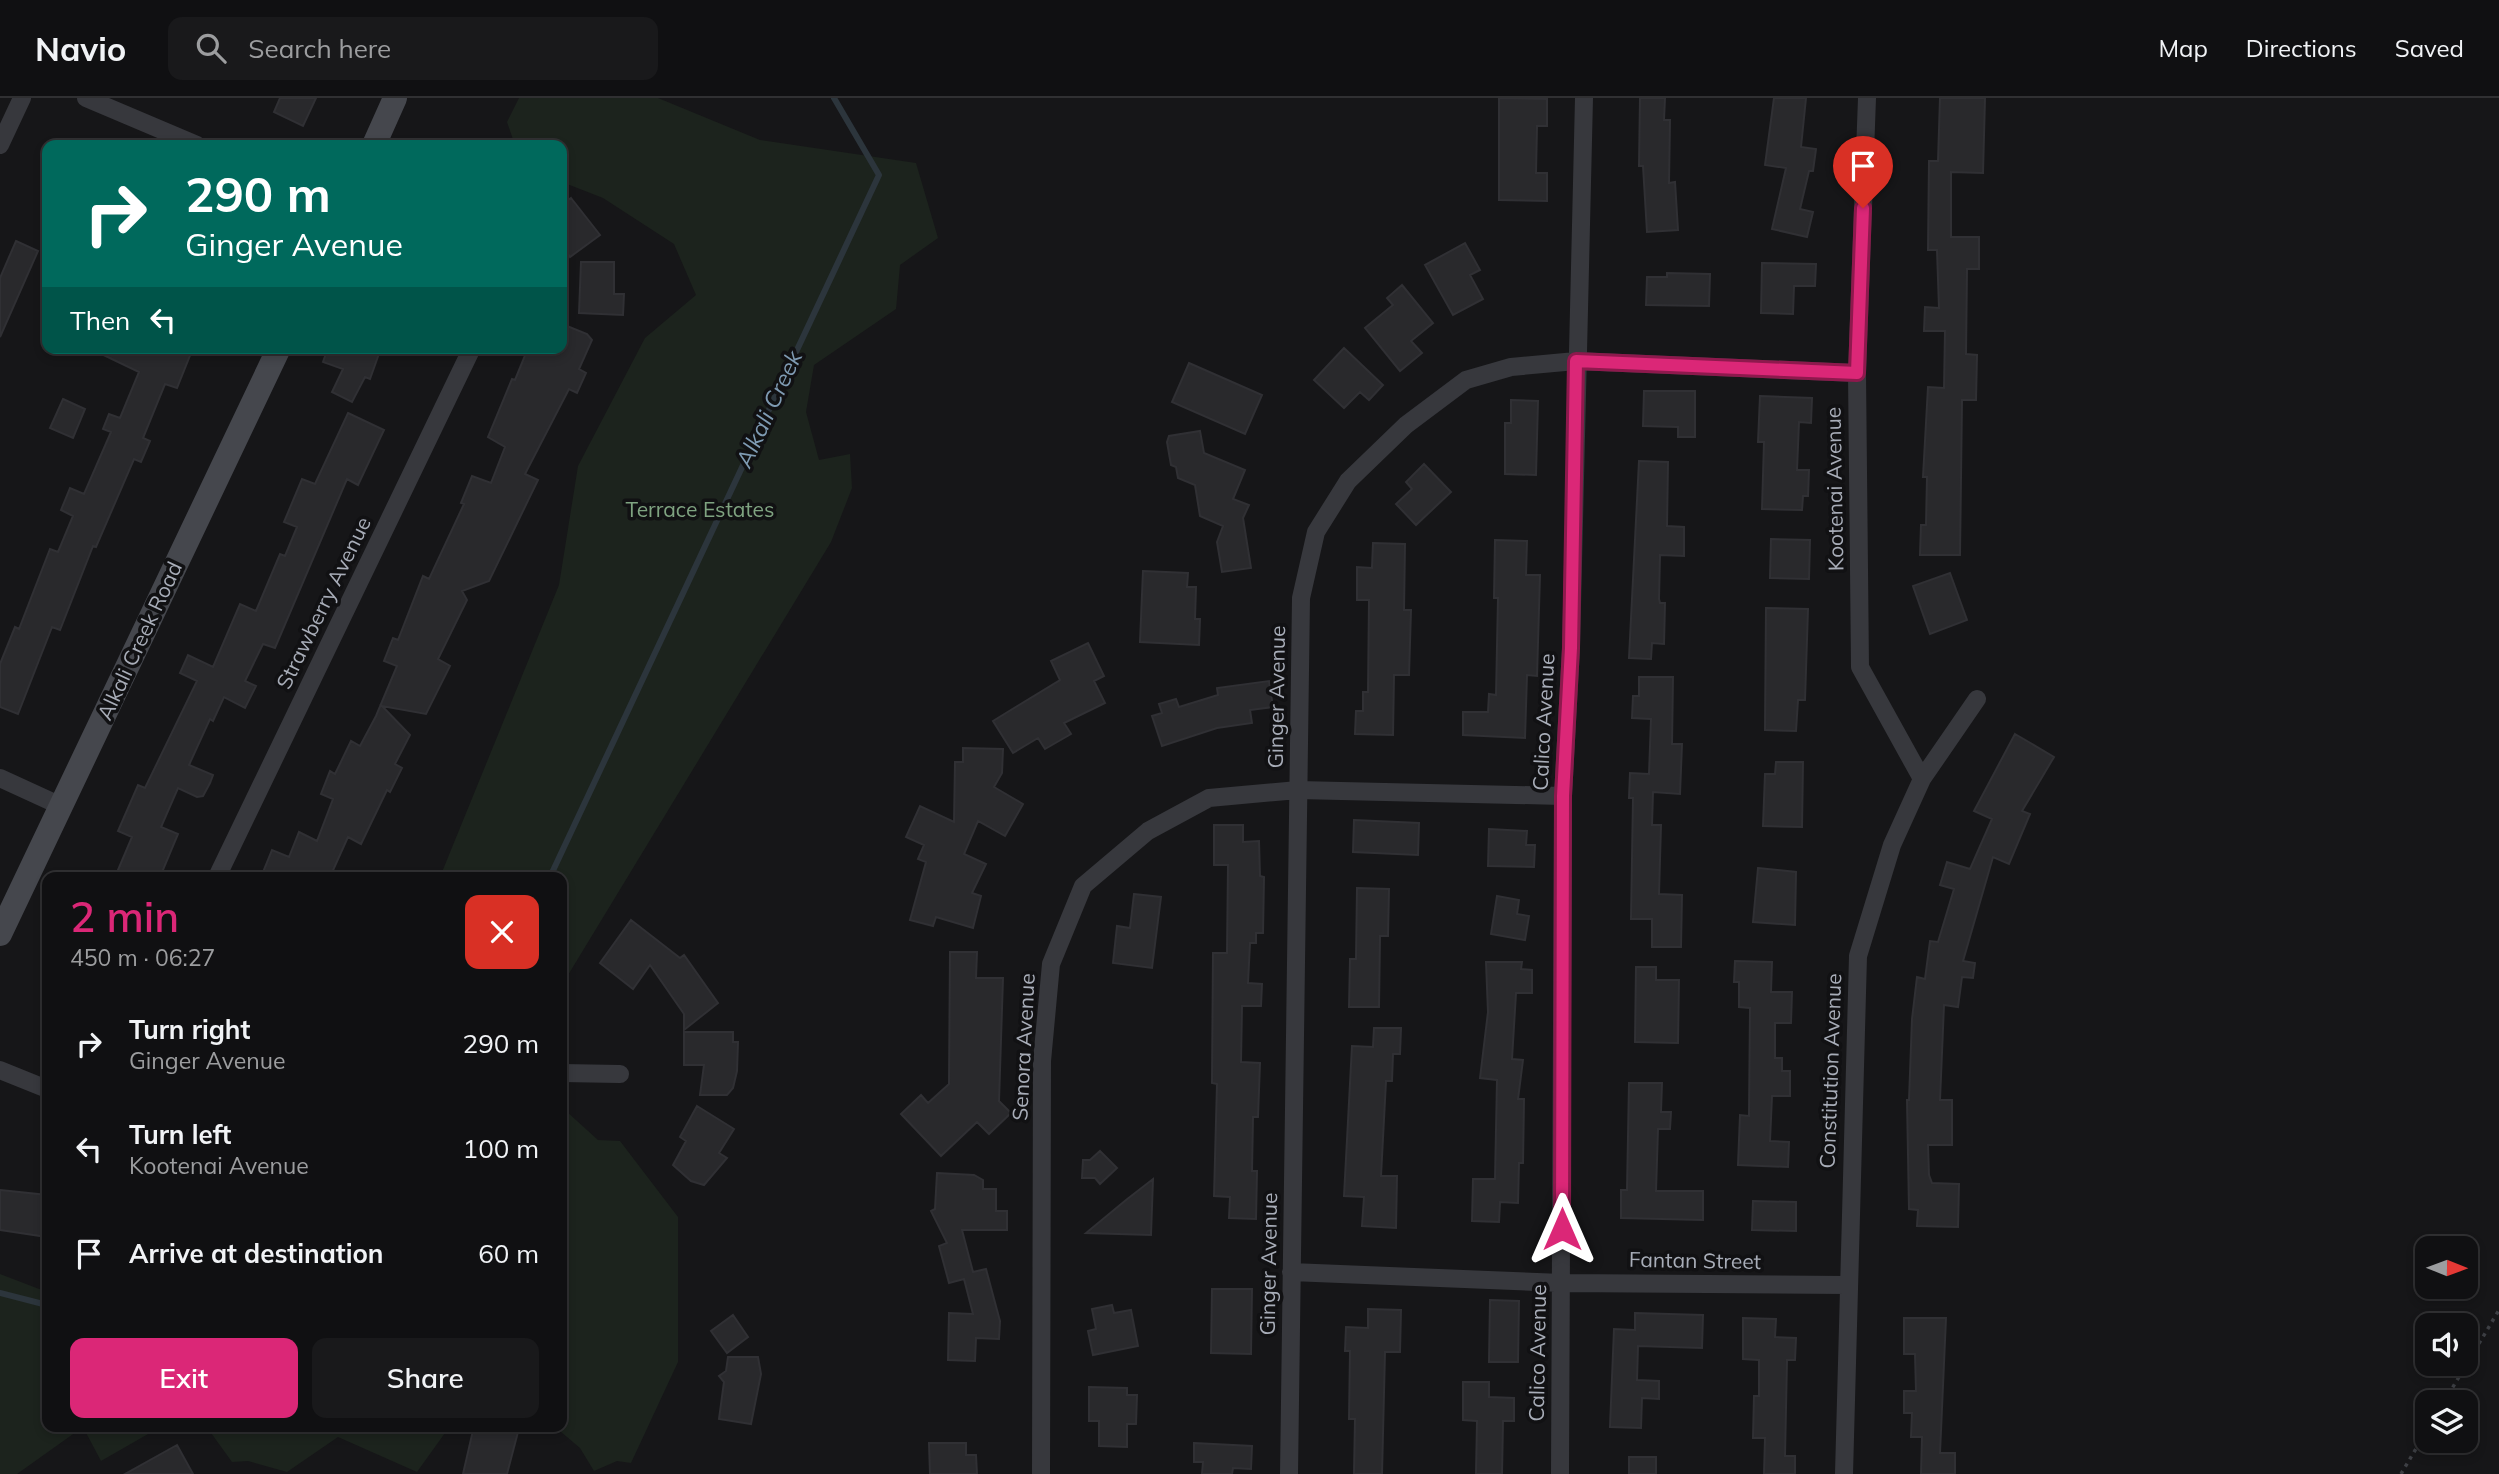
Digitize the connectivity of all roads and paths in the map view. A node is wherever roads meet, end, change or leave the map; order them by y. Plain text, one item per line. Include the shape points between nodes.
1 (22, 98) edge
2 (86, 98) edge
3 (395, 98) edge
4 (1584, 98) edge
5 (1867, 98) edge
6 (185, 140) edge
7 (376, 140) edge
8 (0, 145) edge
9 (276, 354) edge
10 (469, 354) edge
11 (1576, 361) junction
12 (1857, 373) junction
13 (1977, 699) dead end
14 (0, 778) edge
15 (1922, 779) junction
16 (1298, 790) junction
17 (1563, 796) junction
18 (61, 806) junction
19 (218, 872) edge
20 (0, 934) edge
21 (0, 1070) edge
22 (567, 1073) edge
23 (620, 1074) dead end
24 (42, 1087) edge
25 (1291, 1272) junction
26 (1562, 1283) junction
27 (1847, 1285) junction
28 (2499, 1310) edge
29 (2451, 1390) edge
30 (2415, 1450) edge
31 (1041, 1474) edge
32 (1289, 1474) edge
33 (1560, 1474) edge
34 (1844, 1474) edge
35 (2401, 1474) edge

1 - 8 street
2 - 6 street
3 - 7 street
4 - 11 street, Calico Avenue
5 - 12 street, Kootenai Avenue
9 - 18 street, Alkali Creek Road
10 - 19 street, Strawberry Avenue
11 - 12 street, Ginger Avenue
11 - 16 street, Ginger Avenue via 1511,368 1466,380 1406,425 1348,481 1316,531 1301,598
11 - 17 street, Calico Avenue via 1571,648
12 - 15 street, Kootenai Avenue via 1860,667
13 - 15 street, Constitution Avenue
14 - 18 street
15 - 27 street, Constitution Avenue via 1892,845 1858,956
16 - 17 street, Senora Avenue
16 - 25 street, Ginger Avenue
16 - 31 street, Senora Avenue via 1209,797 1148,831 1083,886 1051,964 1042,1061
17 - 26 street, Calico Avenue
18 - 20 street, Alkali Creek Road
21 - 24 street
22 - 23 street
25 - 26 street, Fantan Street
25 - 32 street, Ginger Avenue
26 - 27 street, Fantan Street
26 - 33 street, Calico Avenue
27 - 34 street, Constitution Avenue
28 - 29 path
30 - 35 path

